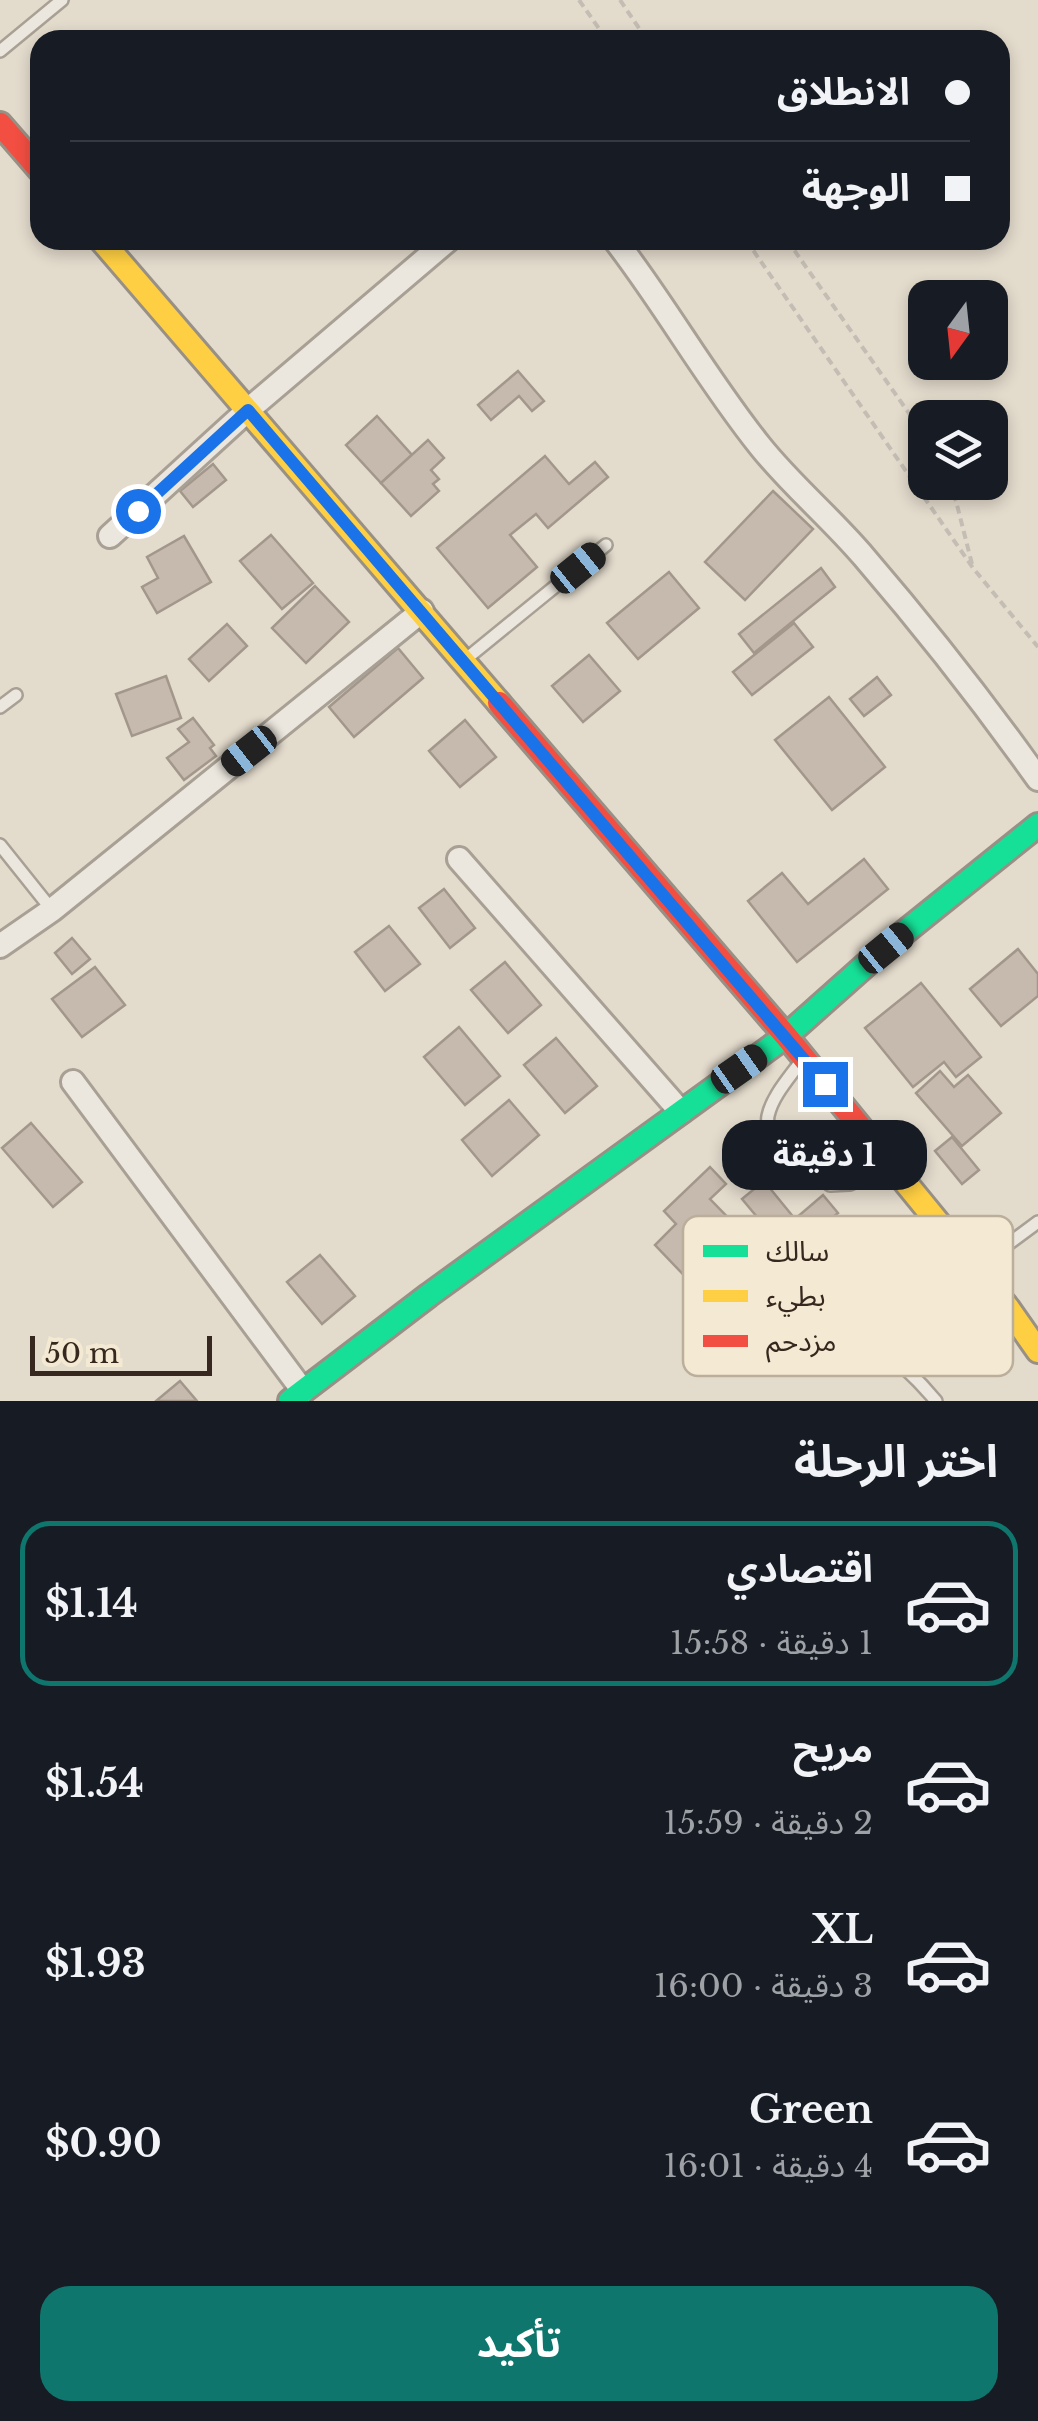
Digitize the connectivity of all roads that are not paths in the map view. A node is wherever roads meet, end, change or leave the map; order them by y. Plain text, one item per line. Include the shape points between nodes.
1 (62, 0) edge
2 (0, 52) edge
3 (0, 124) edge
4 (30, 158) edge
5 (110, 250) edge
6 (436, 250) edge
7 (623, 250) edge
8 (248, 410) junction
9 (110, 536) dead end
10 (606, 545) dead end
11 (422, 611) junction
12 (464, 660) junction
13 (16, 694) dead end
14 (0, 707) edge
15 (1038, 779) edge
16 (1038, 825) edge
17 (0, 845) edge
18 (459, 859) dead end
19 (52, 910) junction
20 (0, 946) edge
21 (786, 1036) junction
22 (804, 1058) junction
23 (73, 1082) dead end
24 (681, 1112) junction
25 (889, 1165) junction
26 (931, 1216) edge
27 (1038, 1222) edge
28 (1013, 1241) edge
29 (1013, 1318) edge
30 (1038, 1351) edge
31 (914, 1376) edge
32 (297, 1396) edge
33 (936, 1401) edge

1 - 2 lane
3 - 4 main road
5 - 8 main road
6 - 8 street
7 - 15 street via 762,448 864,557
8 - 9 street
8 - 11 main road
10 - 12 lane
11 - 12 main road
11 - 19 street
12 - 21 main road
13 - 14 lane
16 - 21 main road
17 - 19 lane
18 - 24 street
19 - 20 street
21 - 22 main road
21 - 24 main road
22 - 25 main road
22 - 25 lane via 766,1120 770,1135 830,1184 850,1184
23 - 32 street
24 - 32 main road
25 - 26 main road
27 - 28 lane
29 - 30 main road
31 - 33 lane

